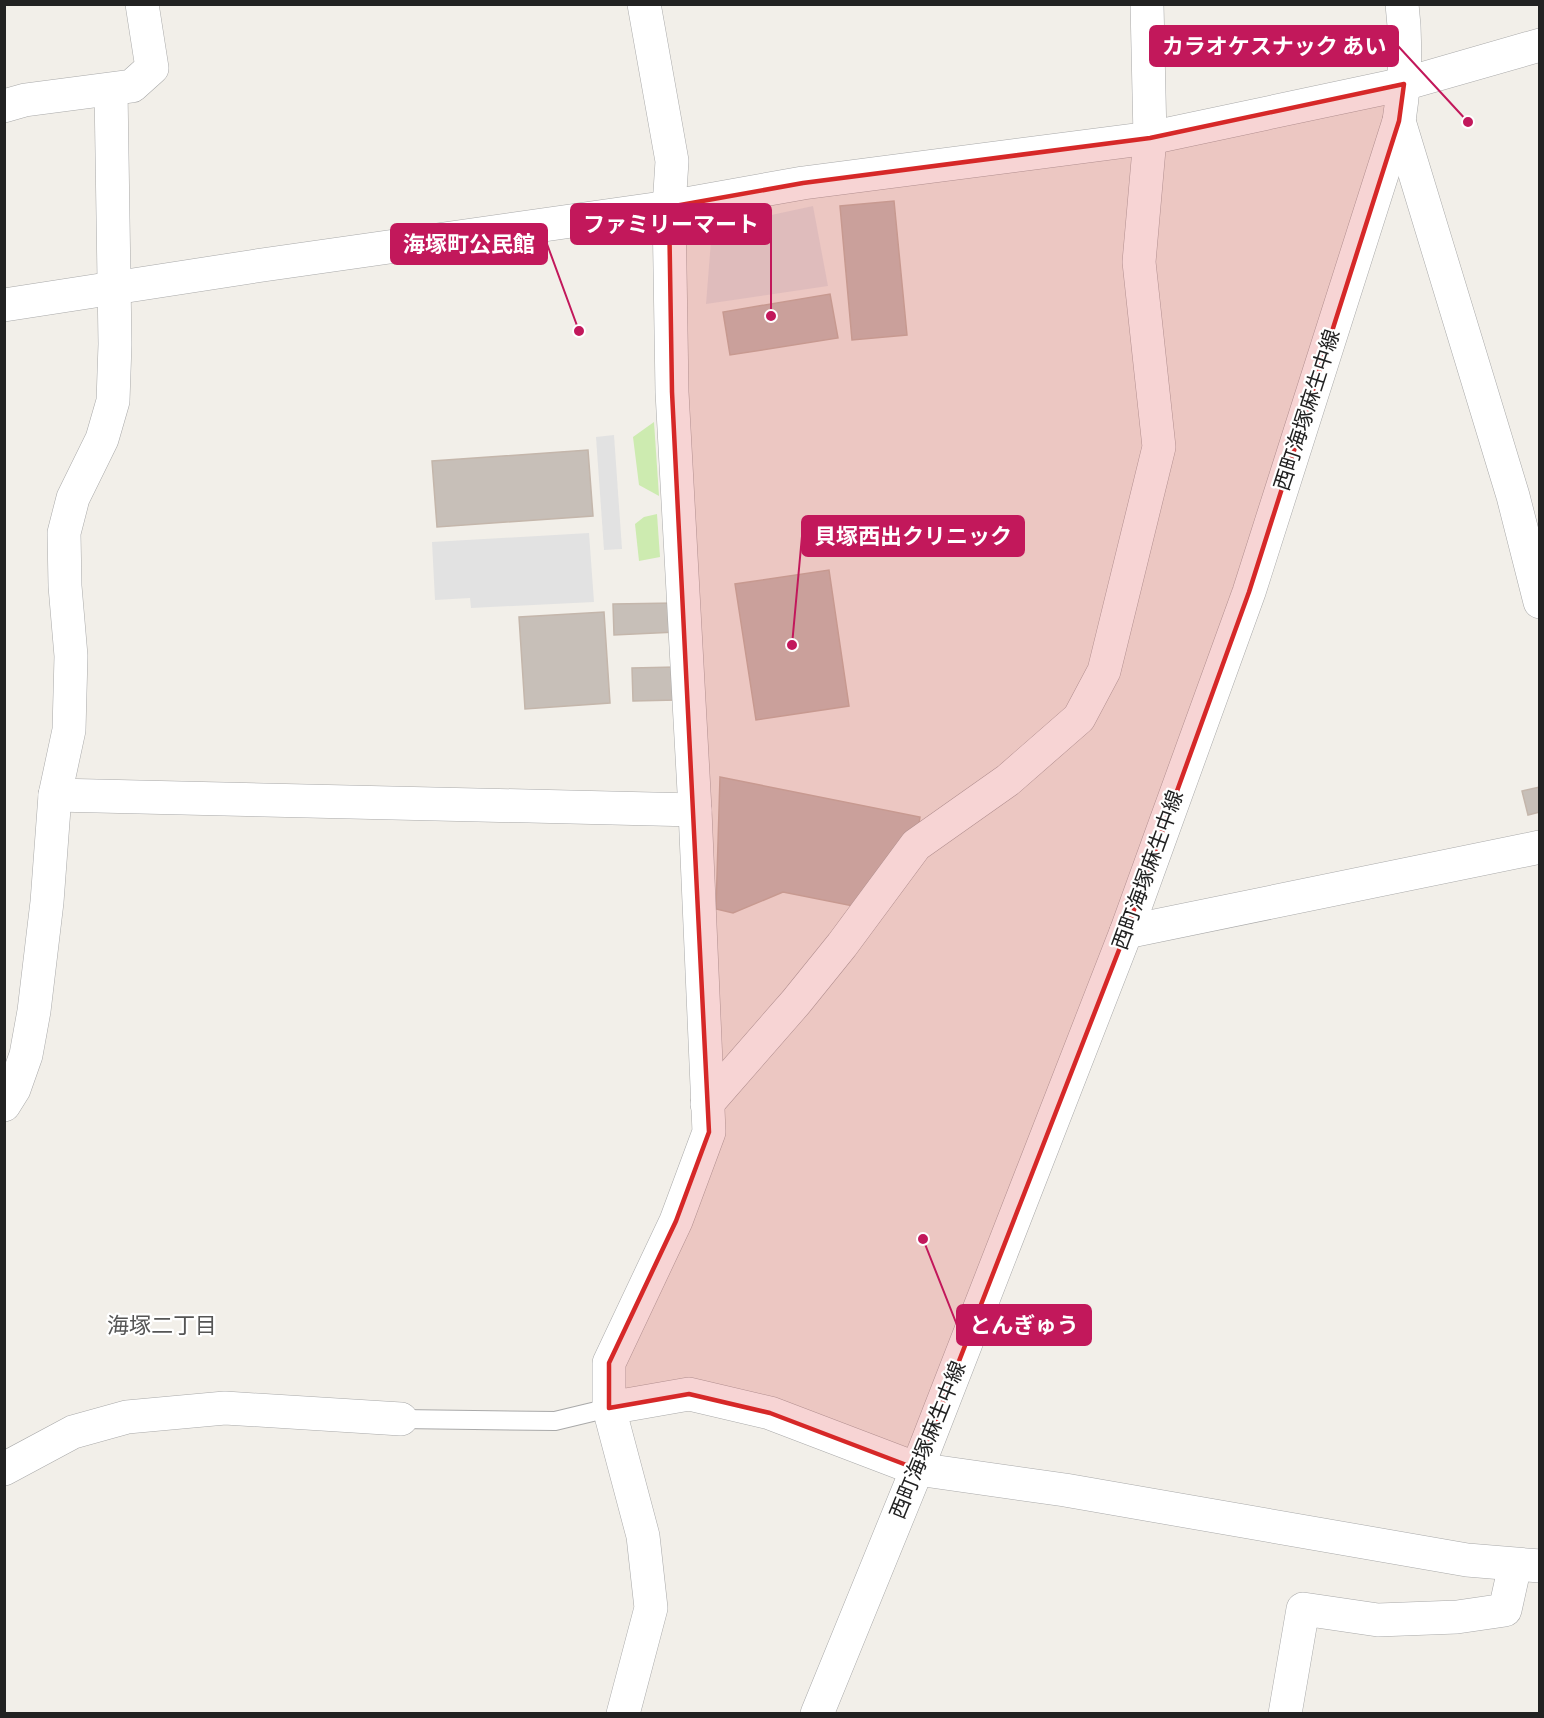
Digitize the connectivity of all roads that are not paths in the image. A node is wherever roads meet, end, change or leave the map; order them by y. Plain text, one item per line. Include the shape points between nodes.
1 (142, 4) edge
2 (644, 4) edge
3 (1147, 4) edge
4 (1402, 4) edge
5 (1539, 45) edge
6 (1404, 84) junction
7 (111, 90) junction
8 (4, 106) edge
9 (1399, 121) junction
10 (1150, 138) junction
11 (669, 207) junction
12 (114, 289) junction
13 (4, 305) edge
14 (1539, 602) edge
15 (55, 795) junction
16 (695, 810) junction
17 (1539, 847) edge
18 (1126, 932) junction
19 (708, 1104) junction
20 (4, 1105) edge
21 (609, 1408) junction
22 (401, 1419) joint
23 (4, 1468) edge
24 (917, 1469) junction
25 (1527, 1565) edge
26 (623, 1713) edge
27 (817, 1713) edge
28 (1285, 1713) edge

1 - 7 street via 152,68 132,86
2 - 11 street via 672,161
3 - 10 street
4 - 6 street, 西町海塚麻生中線
5 - 6 street
6 - 9 street, 西町海塚麻生中線
6 - 10 street
7 - 8 street
7 - 12 street
9 - 14 street via 1513,496
9 - 18 street, 西町海塚麻生中線 via 1249,592
10 - 11 street via 803,183
10 - 19 street via 1139,262 1159,447 1104,672 1079,718 1008,780 915,845 842,945
11 - 12 street
11 - 16 street via 672,392
12 - 13 street
12 - 15 street via 113,401 102,439 73,498 64,533 71,656 69,730
15 - 16 street
15 - 20 street via 34,1011 26,1055
16 - 19 street
17 - 18 street
18 - 24 street, 西町海塚麻生中線
19 - 21 street via 709,1132 676,1221 609,1363
21 - 22 lane via 555,1421
21 - 24 street via 689,1394 770,1413
21 - 26 street via 643,1536 651,1608
22 - 23 street via 225,1408 127,1417 73,1431
24 - 25 street via 1065,1490 1467,1560
24 - 27 street, 西町海塚麻生中線
25 - 28 street via 1504,1610 1457,1617 1378,1620 1303,1609

